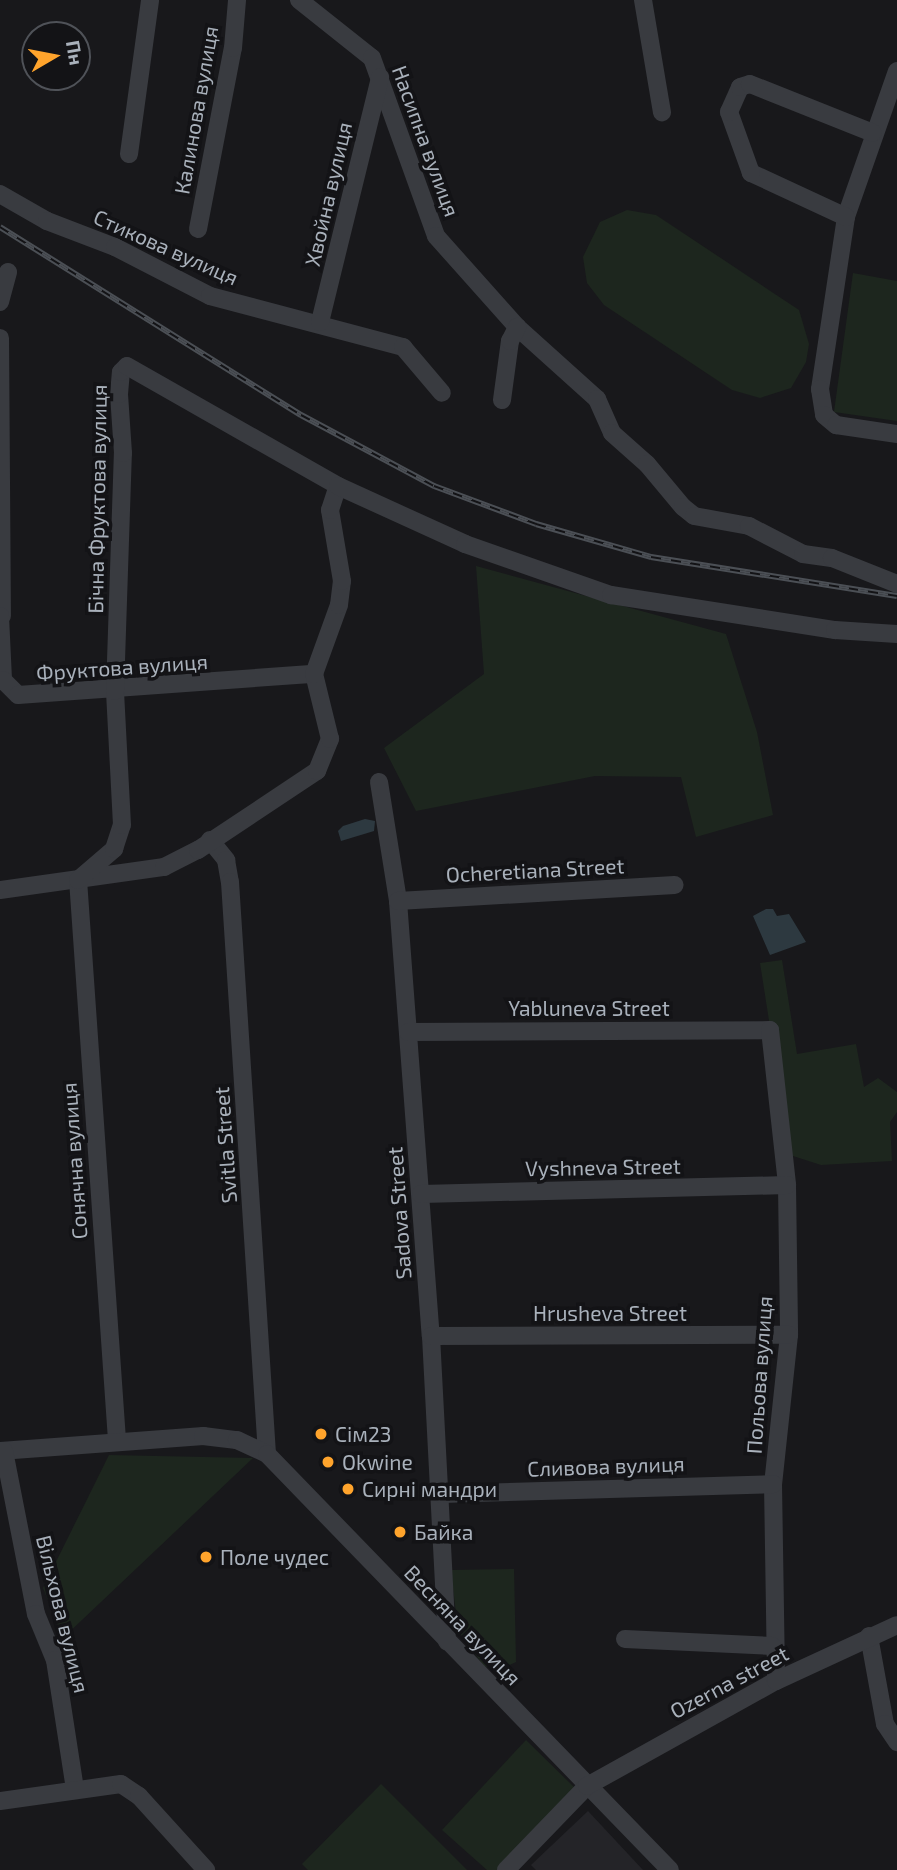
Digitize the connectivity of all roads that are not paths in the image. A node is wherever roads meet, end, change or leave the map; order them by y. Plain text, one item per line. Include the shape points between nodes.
1 (150, 0) edge
2 (237, 0) edge
3 (299, 0) edge
4 (643, 0) edge
5 (897, 71) edge
6 (380, 76) junction
7 (662, 112) dead end
8 (873, 133) junction
9 (129, 154) dead end
10 (0, 194) edge
11 (846, 217) junction
12 (198, 229) dead end
13 (8, 272) dead end
14 (0, 302) edge
15 (320, 322) junction
16 (517, 327) junction
17 (0, 338) edge
18 (442, 393) dead end
19 (502, 400) dead end
20 (897, 434) edge
21 (338, 486) junction
22 (897, 584) edge
23 (1, 616) edge
24 (897, 634) edge
25 (314, 674) junction
26 (115, 691) junction
27 (379, 782) dead end
28 (210, 840) junction
29 (78, 880) junction
30 (675, 885) dead end
31 (0, 890) edge
32 (398, 901) junction
33 (771, 1030) joint
34 (408, 1032) junction
35 (787, 1185) junction
36 (421, 1194) junction
37 (789, 1335) junction
38 (431, 1336) junction
39 (117, 1440) junction
40 (2, 1451) edge
41 (267, 1454) junction
42 (773, 1484) junction
43 (441, 1494) junction
44 (897, 1625) edge
45 (869, 1636) junction
46 (625, 1639) dead end
47 (447, 1642) junction
48 (772, 1646) junction
49 (776, 1681) junction
50 (897, 1742) edge
51 (587, 1786) junction
52 (75, 1789) junction
53 (0, 1801) edge
54 (206, 1870) edge
55 (506, 1870) edge
56 (670, 1870) edge

1 - 9 street
2 - 12 street, Калинова вулиця via 233,48
3 - 6 street, Насипна вулиця via 372,58
4 - 7 street
5 - 8 street
6 - 15 street, Хвойна вулиця
6 - 16 street, Насипна вулиця via 436,236
8 - 11 street
8 - 11 street via 750,85 740,87 729,112 751,173
10 - 15 street, Стикова вулиця via 47,221 115,247 210,296
11 - 20 street via 820,406 836,425
13 - 14 street
15 - 18 street, Стикова вулиця via 403,347
16 - 19 street via 510,341
16 - 22 street, Насипна вулиця via 597,399 612,432 694,516 749,526 803,554 832,558
17 - 23 street, Фруктова вулиця
21 - 24 street via 465,544 611,595 835,630
21 - 25 street via 330,510 342,582 339,605
21 - 26 street, Бічна Фруктова вулиця via 127,366 121,372 119,394 123,453
23 - 26 street, Фруктова вулиця via 3,680 8,690 36,696
25 - 26 street, Фруктова вулиця
25 - 28 street via 330,739 322,763
26 - 29 street, Бічна Фруктова вулиця via 122,825 114,849
27 - 32 street, Sadova Street
28 - 29 street via 164,866
28 - 41 street, Svitla Street via 226,860 230,882
29 - 31 street
29 - 39 street, Сонячна вулиця
30 - 32 street, Ocheretiana Street
32 - 34 street, Sadova Street
33 - 34 street, Yabluneva Street
33 - 35 street, Польова вулиця
34 - 36 street, Sadova Street
35 - 36 street, Vyshneva Street
35 - 37 street, Польова вулиця
36 - 38 street, Sadova Street
37 - 38 street, Hrusheva Street
37 - 42 street, Польова вулиця
38 - 43 street, Sadova Street
39 - 40 street, Весняна вулиця
39 - 41 street, Весняна вулиця via 214,1437 237,1440
40 - 52 street, Вільхова вулиця via 36,1614 55,1660
41 - 47 street, Весняна вулиця
42 - 43 street, Сливова вулиця
42 - 48 street, Польова вулиця
43 - 47 street, Sadova Street
44 - 45 street, Ozerna street
45 - 49 street, Ozerna street
45 - 50 street via 885,1724
46 - 48 street
47 - 51 street, Весняна вулиця
48 - 49 street, Польова вулиця
49 - 51 street, Ozerna street
51 - 55 street, Ozerna street
51 - 56 street, Весняна вулиця
52 - 53 street
52 - 54 street via 121,1784 131,1788

